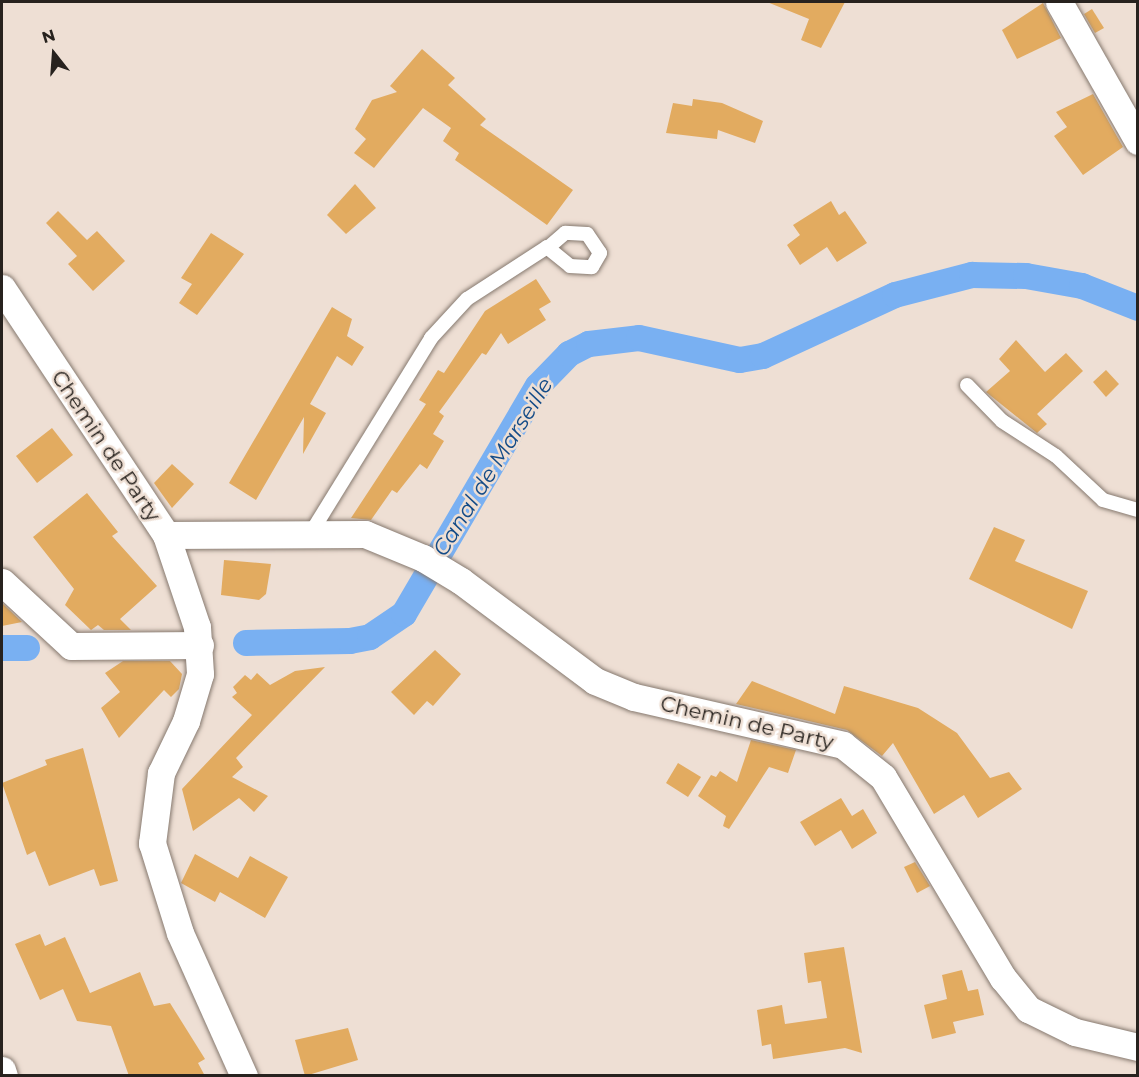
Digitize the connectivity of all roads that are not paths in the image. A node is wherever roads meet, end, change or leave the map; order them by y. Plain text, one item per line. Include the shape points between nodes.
1 (1059, 2) edge
2 (1137, 141) edge
3 (548, 248) dead end
4 (2, 288) edge
5 (967, 385) dead end
6 (1137, 510) edge
7 (312, 531) junction
8 (166, 535) junction
9 (2, 582) edge
10 (198, 636) junction
11 (1137, 1047) edge
12 (2, 1070) edge
13 (4, 1076) edge
14 (244, 1076) edge

1 - 2 street
3 - 7 lane via 467,299 430,338
4 - 8 street, Chemin de Party
5 - 6 lane via 1002,422 1056,456 1103,500
7 - 8 street, Chemin de Party
7 - 11 street, Chemin de Party via 365,534 423,558 461,581 595,681 634,697 843,745 883,777 1003,978 1028,1009 1075,1032
8 - 10 street
9 - 10 street via 71,646
10 - 14 street via 200,674 186,721 160,773 152,843 180,933
12 - 13 street

